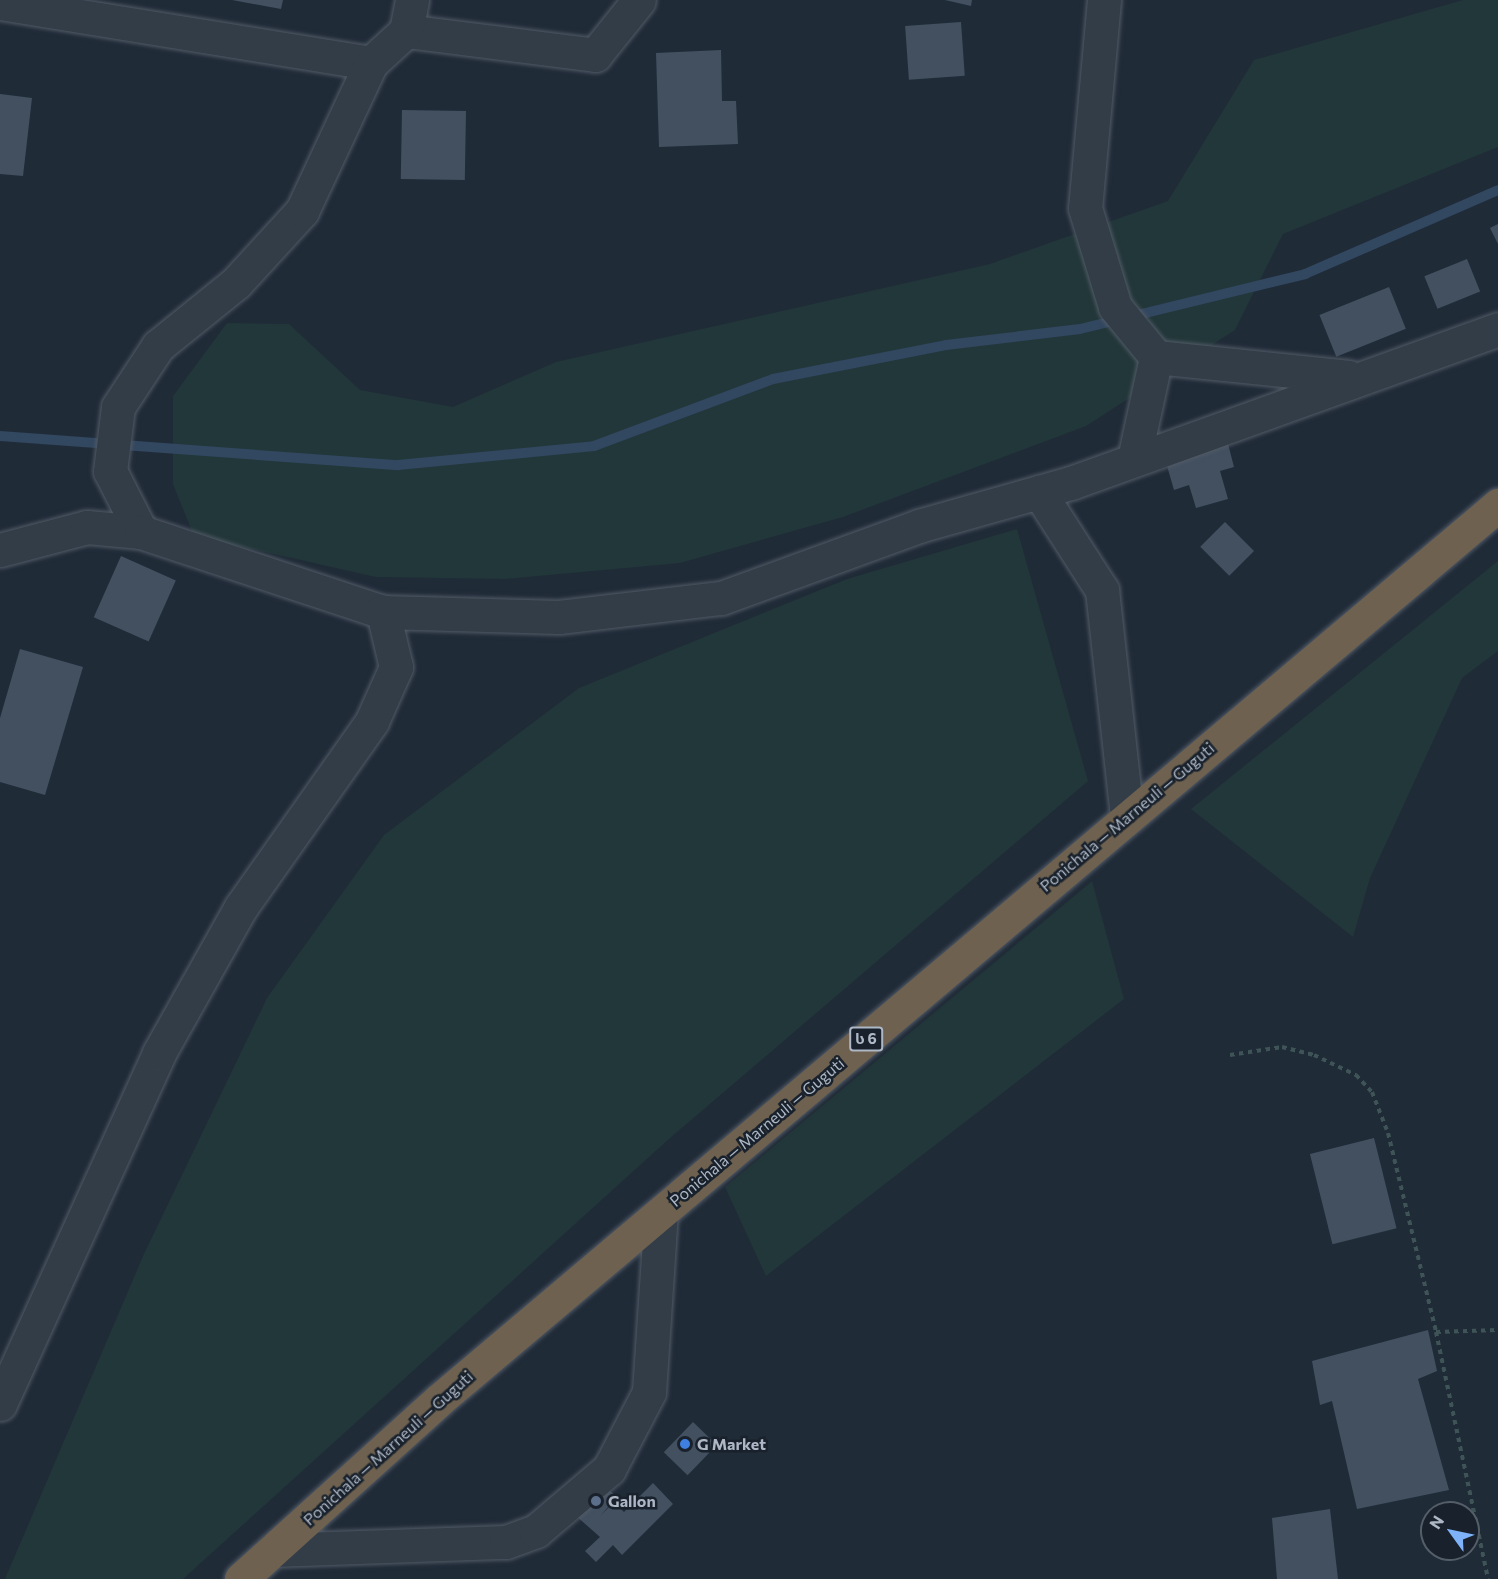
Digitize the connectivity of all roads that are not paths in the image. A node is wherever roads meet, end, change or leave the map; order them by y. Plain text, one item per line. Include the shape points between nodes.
1 (639, 0) edge
2 (1104, 0) edge
3 (0, 3) edge
4 (409, 15) edge
5 (371, 63) junction
6 (1498, 328) edge
7 (1156, 357) junction
8 (1372, 377) junction
9 (1134, 459) junction
10 (1039, 492) junction
11 (1498, 505) edge
12 (141, 532) junction
13 (0, 550) edge
14 (383, 612) junction
15 (1127, 817) junction
16 (661, 1213) junction
17 (0, 1404) edge
18 (273, 1550) junction
19 (241, 1579) edge

1 - 4 street via 595,55
2 - 7 street via 1085,208 1115,307
3 - 5 street
4 - 5 street
5 - 12 street via 302,211 236,283 158,346 118,407 110,471
6 - 8 street
7 - 8 street via 1308,377
7 - 9 street
8 - 9 street
9 - 10 street
10 - 14 street via 919,526 721,598 559,617
10 - 15 street via 1102,590
11 - 15 highway, Ponichala — Marneuli — Guguti / ს 6
12 - 13 street via 87,527
12 - 14 street
14 - 17 street via 396,667 372,721 240,907 159,1053
15 - 16 highway, Ponichala — Marneuli — Guguti / ს 6
16 - 18 highway, Ponichala — Marneuli — Guguti / ს 6 via 439,1400
16 - 18 street via 649,1392 609,1469 536,1531 506,1542
18 - 19 highway, Ponichala — Marneuli — Guguti / ს 6

